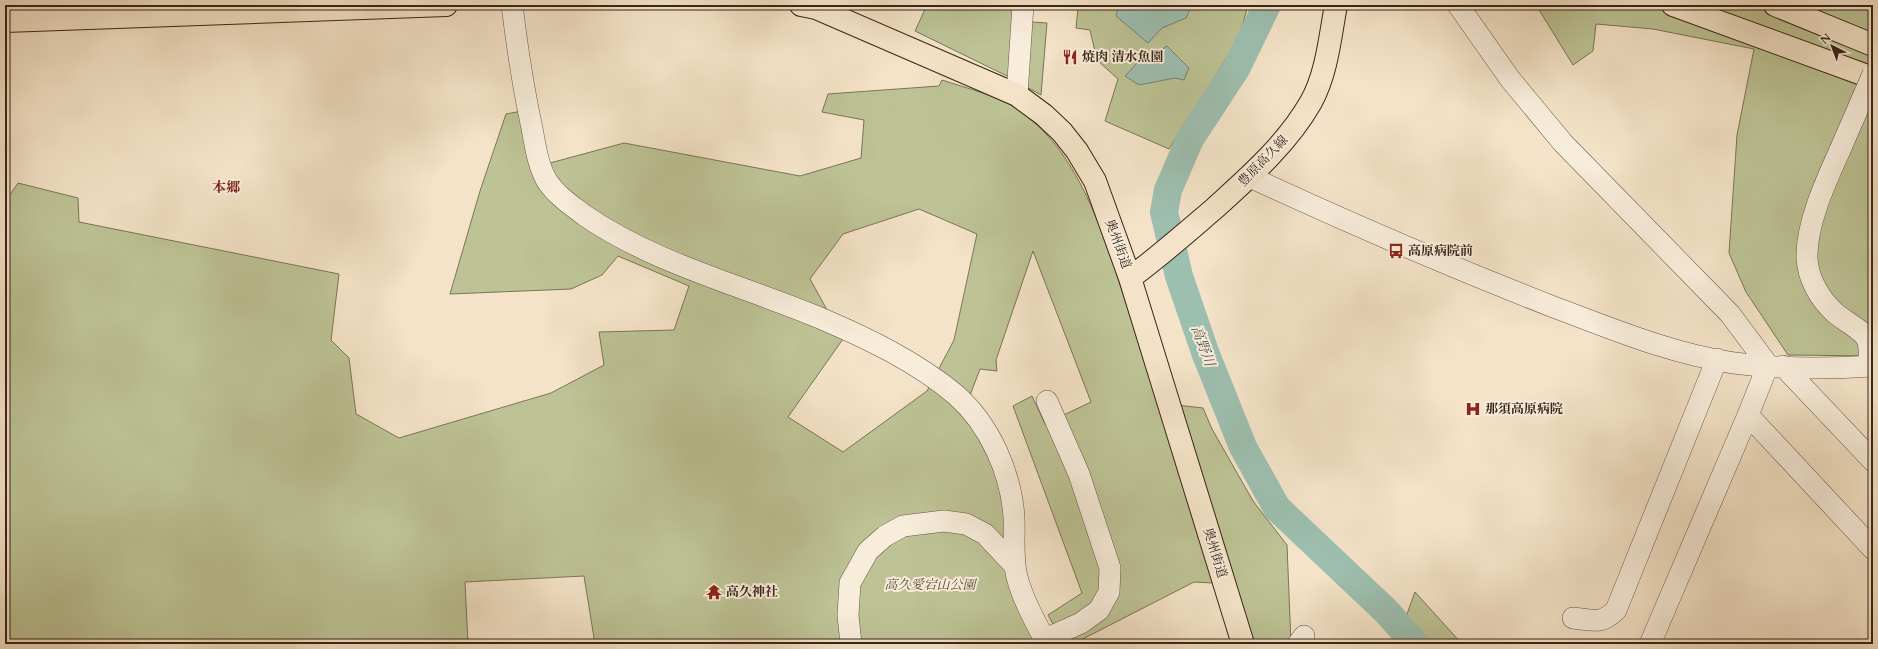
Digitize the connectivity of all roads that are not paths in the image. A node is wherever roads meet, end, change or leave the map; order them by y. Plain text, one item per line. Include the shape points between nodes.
1 (446, 5) edge
2 (512, 5) edge
3 (801, 5) edge
4 (1023, 5) edge
5 (1336, 5) edge
6 (1458, 5) edge
7 (1673, 5) edge
8 (1775, 5) edge
9 (294, 8) edge
10 (5, 21) edge
11 (1873, 45) edge
12 (1873, 74) edge
13 (1873, 78) edge
14 (1017, 95) junction
15 (1250, 177) junction
16 (1130, 278) junction
17 (1717, 359) junction
18 (1776, 366) junction
19 (1871, 366) edge
20 (1047, 401) dead end
21 (1748, 415) junction
22 (1873, 461) edge
23 (1873, 549) edge
24 (1015, 566) junction
25 (1573, 618) dead end
26 (1046, 642) edge
27 (852, 644) edge
28 (1243, 644) edge
29 (1650, 644) edge

1 - 9 main road
2 - 24 street via 522,80 536,150 546,179 556,192 608,231 736,288 860,336 912,364 956,396 982,423 1004,470 1012,495
3 - 14 main road, 奥州街道 via 816,8
4 - 14 street
5 - 15 main road, 豊原高久線 via 1320,80 1311,102
6 - 18 street via 1510,79 1563,143 1730,314
7 - 13 main road
8 - 11 main road
9 - 10 main road
12 - 19 street, bridge via 1821,194 1807,258 1811,276 1820,296 1834,313 1865,334
14 - 16 main road, 奥州街道 via 1044,115 1077,151 1095,181
15 - 16 main road, 豊原高久線
15 - 17 street via 1432,258 1546,304 1654,343
16 - 28 main road, 奥州街道
17 - 18 street
17 - 25 street via 1616,610 1601,621
18 - 19 street
18 - 21 street
18 - 22 street
20 - 26 street via 1079,474 1110,568 1109,592 1099,610
21 - 23 street
21 - 29 street
24 - 26 street via 1026,602
24 - 27 street via 985,534 966,524 944,521 903,526 885,536 868,551 850,583 848,615

